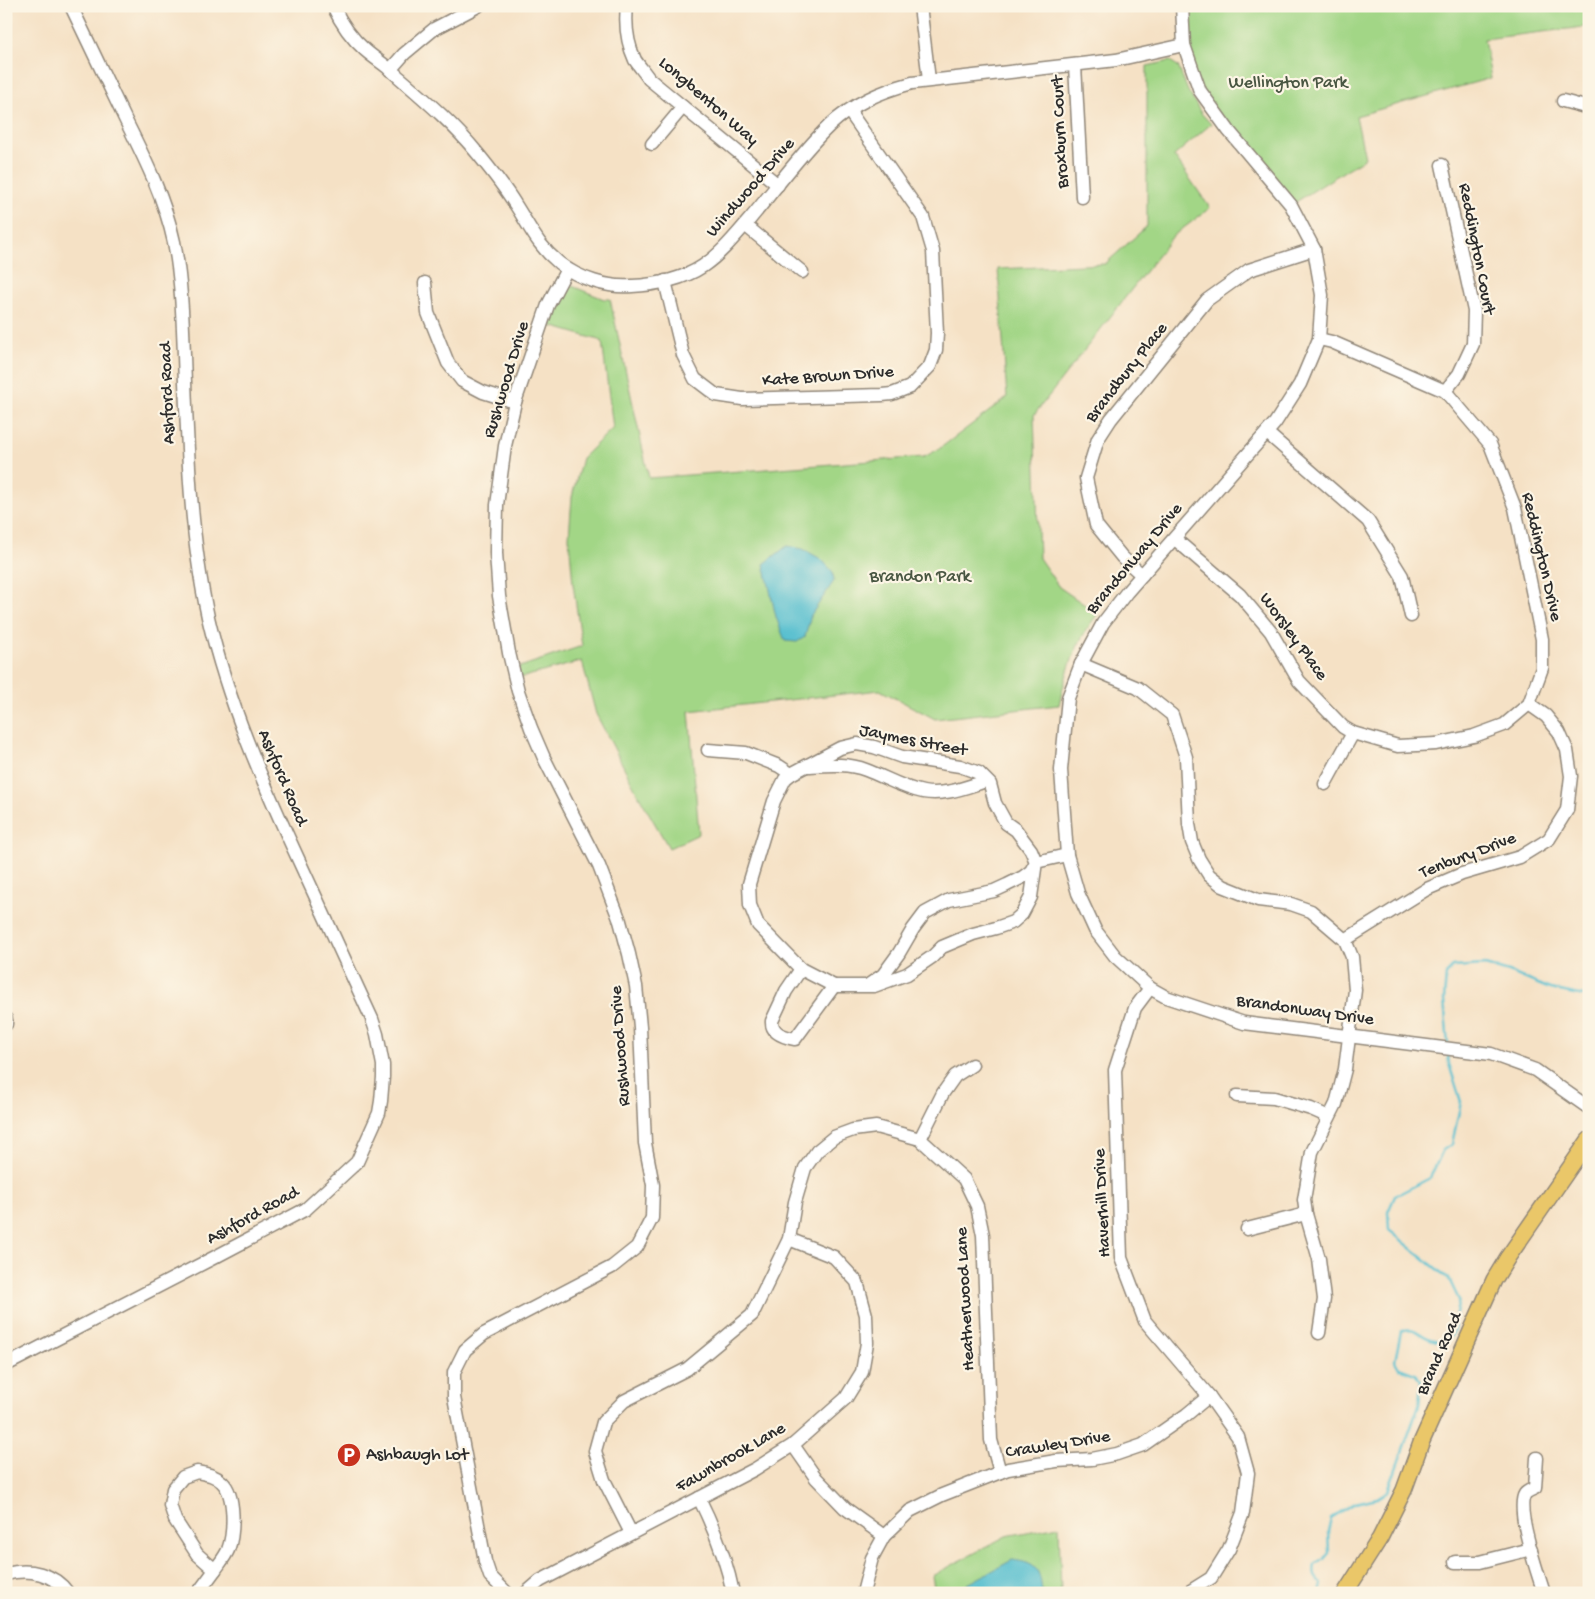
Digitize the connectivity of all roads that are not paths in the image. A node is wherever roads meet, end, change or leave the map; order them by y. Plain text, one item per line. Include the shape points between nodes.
1 (71, 6) edge
2 (333, 6) edge
3 (478, 6) edge
4 (627, 6) edge
5 (920, 6) edge
6 (1182, 6) edge
7 (1184, 45) junction
8 (1075, 65) junction
9 (390, 70) junction
10 (929, 80) junction
11 (1563, 101) dead end
12 (683, 107) junction
13 (1589, 108) edge
14 (848, 110) junction
15 (652, 144) dead end
16 (1442, 165) dead end
17 (778, 185) junction
18 (1082, 196) dead end
19 (745, 225) junction
20 (1314, 249) junction
21 (567, 269) junction
22 (802, 272) dead end
23 (665, 281) junction
24 (425, 283) dead end
25 (1319, 339) junction
26 (1445, 391) junction
27 (515, 402) junction
28 (1267, 433) junction
29 (1174, 539) junction
30 (1142, 575) junction
31 (1411, 616) dead end
32 (1081, 664) junction
33 (1529, 704) junction
34 (1353, 733) junction
35 (708, 750) dead end
36 (805, 766) junction
37 (792, 774) junction
38 (986, 780) junction
39 (1325, 784) dead end
40 (1066, 855) junction
41 (1036, 862) junction
42 (1345, 940) junction
43 (801, 969) junction
44 (834, 986) junction
45 (867, 986) junction
46 (1150, 988) junction
47 (6, 1019) edge
48 (6, 1024) edge
49 (1350, 1036) junction
50 (972, 1065) dead end
51 (1237, 1096) dead end
52 (1589, 1108) edge
53 (1329, 1117) junction
54 (920, 1139) junction
55 (1589, 1140) edge
56 (1306, 1214) junction
57 (1247, 1228) dead end
58 (789, 1239) junction
59 (1319, 1333) dead end
60 (6, 1364) edge
61 (1209, 1396) junction
62 (794, 1445) junction
63 (1537, 1458) dead end
64 (1000, 1472) junction
65 (699, 1498) junction
66 (631, 1534) junction
67 (884, 1536) junction
68 (1531, 1549) junction
69 (1454, 1562) dead end
70 (215, 1570) junction
71 (6, 1574) edge
72 (68, 1593) edge
73 (198, 1593) edge
74 (507, 1593) edge
75 (526, 1593) edge
76 (733, 1593) edge
77 (863, 1593) edge
78 (1187, 1593) edge
79 (1345, 1593) edge
80 (1544, 1593) edge

1 - 60 street, Ashford Road via 152,176 173,241 182,313 190,493 208,618 223,672 240,726 275,810 372,1019 381,1051 383,1077 379,1113 357,1162 306,1209
2 - 9 street, Windwood Drive via 351,36
3 - 9 street via 434,28
4 - 12 street, Longbenton Way via 625,21 635,60 650,79
5 - 10 street
6 - 7 street, Brandonway Drive
7 - 8 street, Windwood Drive
7 - 20 street, Brandonway Drive via 1200,91 1286,199
8 - 10 street, Windwood Drive
8 - 18 street, Broxburn Court
9 - 21 street, Windwood Drive via 461,134 496,177 543,247
10 - 14 street, Windwood Drive via 890,89
11 - 13 street
12 - 15 street
12 - 17 street, Longbenton Way
14 - 17 street, Windwood Drive via 813,143
14 - 23 street, Kate Brown Drive via 923,217 933,251 936,350 930,366 910,387 882,395 742,399 716,395 695,379 683,355
16 - 26 street, Reddington Court via 1474,311 1473,344 1459,374
17 - 19 street, Windwood Drive
19 - 22 street
19 - 23 street, Windwood Drive via 703,266
20 - 25 street, Brandonway Drive via 1322,295
20 - 30 street, Brandbury Place via 1249,270 1207,300 1098,439 1086,478 1096,525 1122,557
21 - 23 street, Windwood Drive via 598,282 622,287
21 - 27 street, Rushwood Drive via 548,305
24 - 27 street via 428,313 448,363 462,381
25 - 26 street, Reddington Drive
25 - 28 street, Brandonway Drive via 1300,384
26 - 33 street, Reddington Drive via 1490,444 1516,508 1542,639 1542,668
27 - 74 street, Rushwood Drive via 498,505 497,571 504,633 531,728 610,890 627,946 638,1004 645,1143 653,1185 652,1218 637,1247 612,1267 484,1334 465,1350 454,1372 454,1397 485,1561 490,1576
28 - 29 street, Brandonway Drive
28 - 31 street via 1368,521 1402,576
29 - 30 street, Brandonway Drive
29 - 34 street, Worsley Place via 1240,595 1271,632 1299,681
30 - 32 street, Brandonway Drive via 1102,623
32 - 40 street, Brandonway Drive via 1068,698 1062,770
32 - 42 street via 1138,688 1172,715 1186,757 1192,842 1209,875 1223,886 1258,900 1291,904 1311,911
33 - 34 street, Worsley Place via 1504,725 1474,736 1436,744 1398,746
33 - 42 street, Tenbury Drive via 1546,716 1559,732 1567,750 1571,776 1567,810 1548,839 1520,857 1462,874 1428,889
34 - 39 street
35 - 37 street via 746,754
36 - 37 street, Jaymes Street
36 - 38 street, Jaymes Street via 837,765 864,769 890,782 924,792 950,792
36 - 38 street, Jaymes Street via 840,748 857,744 902,757 960,766 979,773
37 - 43 street, Jaymes Street via 785,779 774,801 749,884 750,905 758,925
38 - 41 street via 1006,823 1016,830
40 - 41 street
40 - 46 street, Brandonway Drive via 1095,930 1115,956
41 - 45 street via 1023,877 994,891 949,900 925,913 883,975
41 - 45 street via 1031,897 1022,914 1013,922 973,934 942,948 907,974
42 - 49 street via 1352,957 1355,990
43 - 44 street, Jaymes Street
43 - 44 street via 772,1021 776,1032 795,1039
44 - 45 street
46 - 49 street, Brandonway Drive via 1166,997 1244,1023
46 - 61 street, Haverhill Drive via 1135,1008 1115,1070 1122,1258 1145,1321
47 - 48 street
49 - 52 street, Brandonway Drive via 1491,1054 1535,1070
49 - 53 street via 1336,1104
50 - 54 street via 955,1076 943,1093
51 - 53 street via 1274,1098
53 - 56 street via 1312,1152 1304,1200
54 - 58 street, Heatherwood Lane via 876,1128 853,1130 834,1137 817,1151 805,1168
54 - 64 street, Heatherwood Lane via 964,1179 977,1206 983,1235 991,1440
55 - 79 main road, Brand Road via 1494,1280 1421,1443 1404,1490 1380,1538
56 - 57 street
56 - 59 street via 1319,1258 1324,1299
58 - 62 street, Fawnbrook Lane via 834,1256 856,1282 866,1315 867,1343 862,1372 846,1398
58 - 66 street, Heatherwood Lane via 752,1315 686,1369 624,1401 603,1422 595,1451 604,1480
61 - 64 street, Crawley Drive via 1143,1445 1092,1459 1056,1461
61 - 78 street, Haverhill Drive via 1238,1437 1248,1473 1243,1513 1229,1549 1211,1578
62 - 65 street, Fawnbrook Lane
62 - 67 street via 816,1478 845,1508
63 - 68 street via 1534,1488 1524,1495 1522,1504
64 - 67 street, Crawley Drive via 910,1511
65 - 66 street, Fawnbrook Lane
65 - 76 street via 728,1566
66 - 75 street, Fawnbrook Lane via 540,1581
67 - 77 street, Crawley Drive via 872,1558
68 - 69 street via 1480,1562
68 - 80 street
70 - 70 street via 228,1550 233,1523 230,1495 223,1483 211,1474 197,1472 183,1477 173,1489 170,1505 175,1520 197,1554
70 - 73 street
71 - 72 street via 34,1572 49,1577

